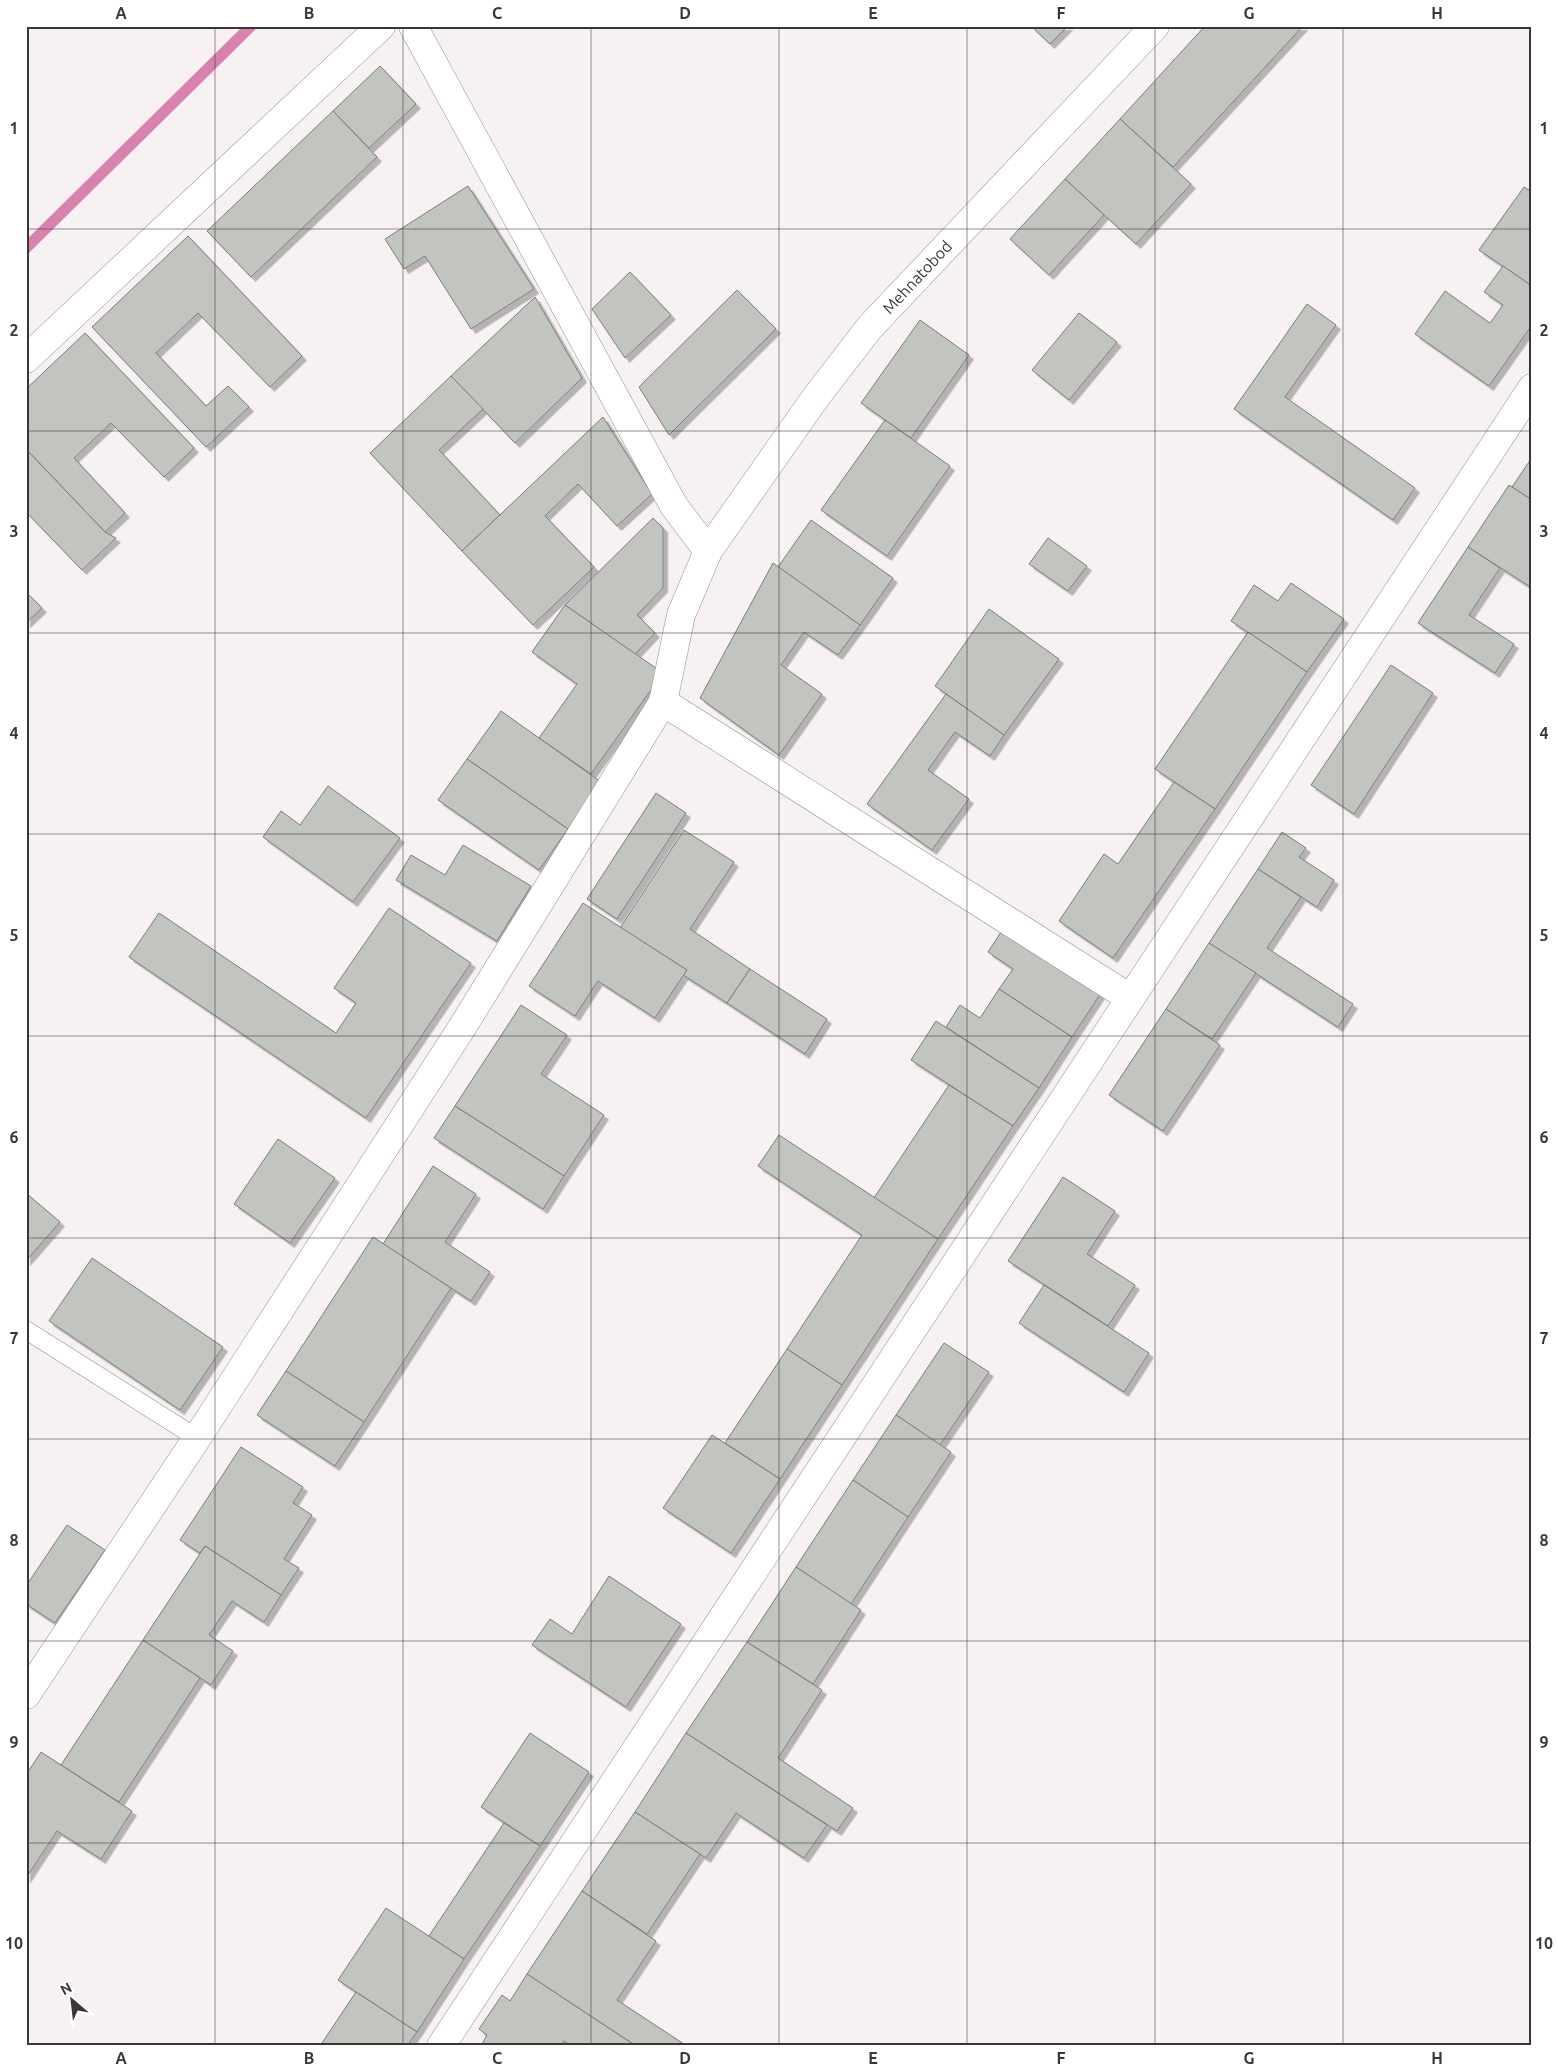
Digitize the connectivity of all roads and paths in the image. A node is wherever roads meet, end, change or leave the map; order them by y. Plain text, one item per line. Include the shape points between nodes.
1 (381, 26) edge
2 (413, 26) edge
3 (1155, 26) edge
4 (26, 359) edge
5 (1532, 388) edge
6 (708, 551) junction
7 (663, 702) junction
8 (1130, 998) junction
9 (26, 1330) edge
10 (197, 1438) junction
11 (26, 1695) edge
12 (441, 2046) edge

1 - 4 street
2 - 6 street via 674,506
3 - 6 street, Mehnatobod via 870,327 816,397
5 - 8 street
6 - 7 street, Mehnatobod via 681,615
7 - 8 street
7 - 10 street, Mehnatobod via 463,1026
8 - 12 street
9 - 10 lane
10 - 11 street, Mehnatobod

